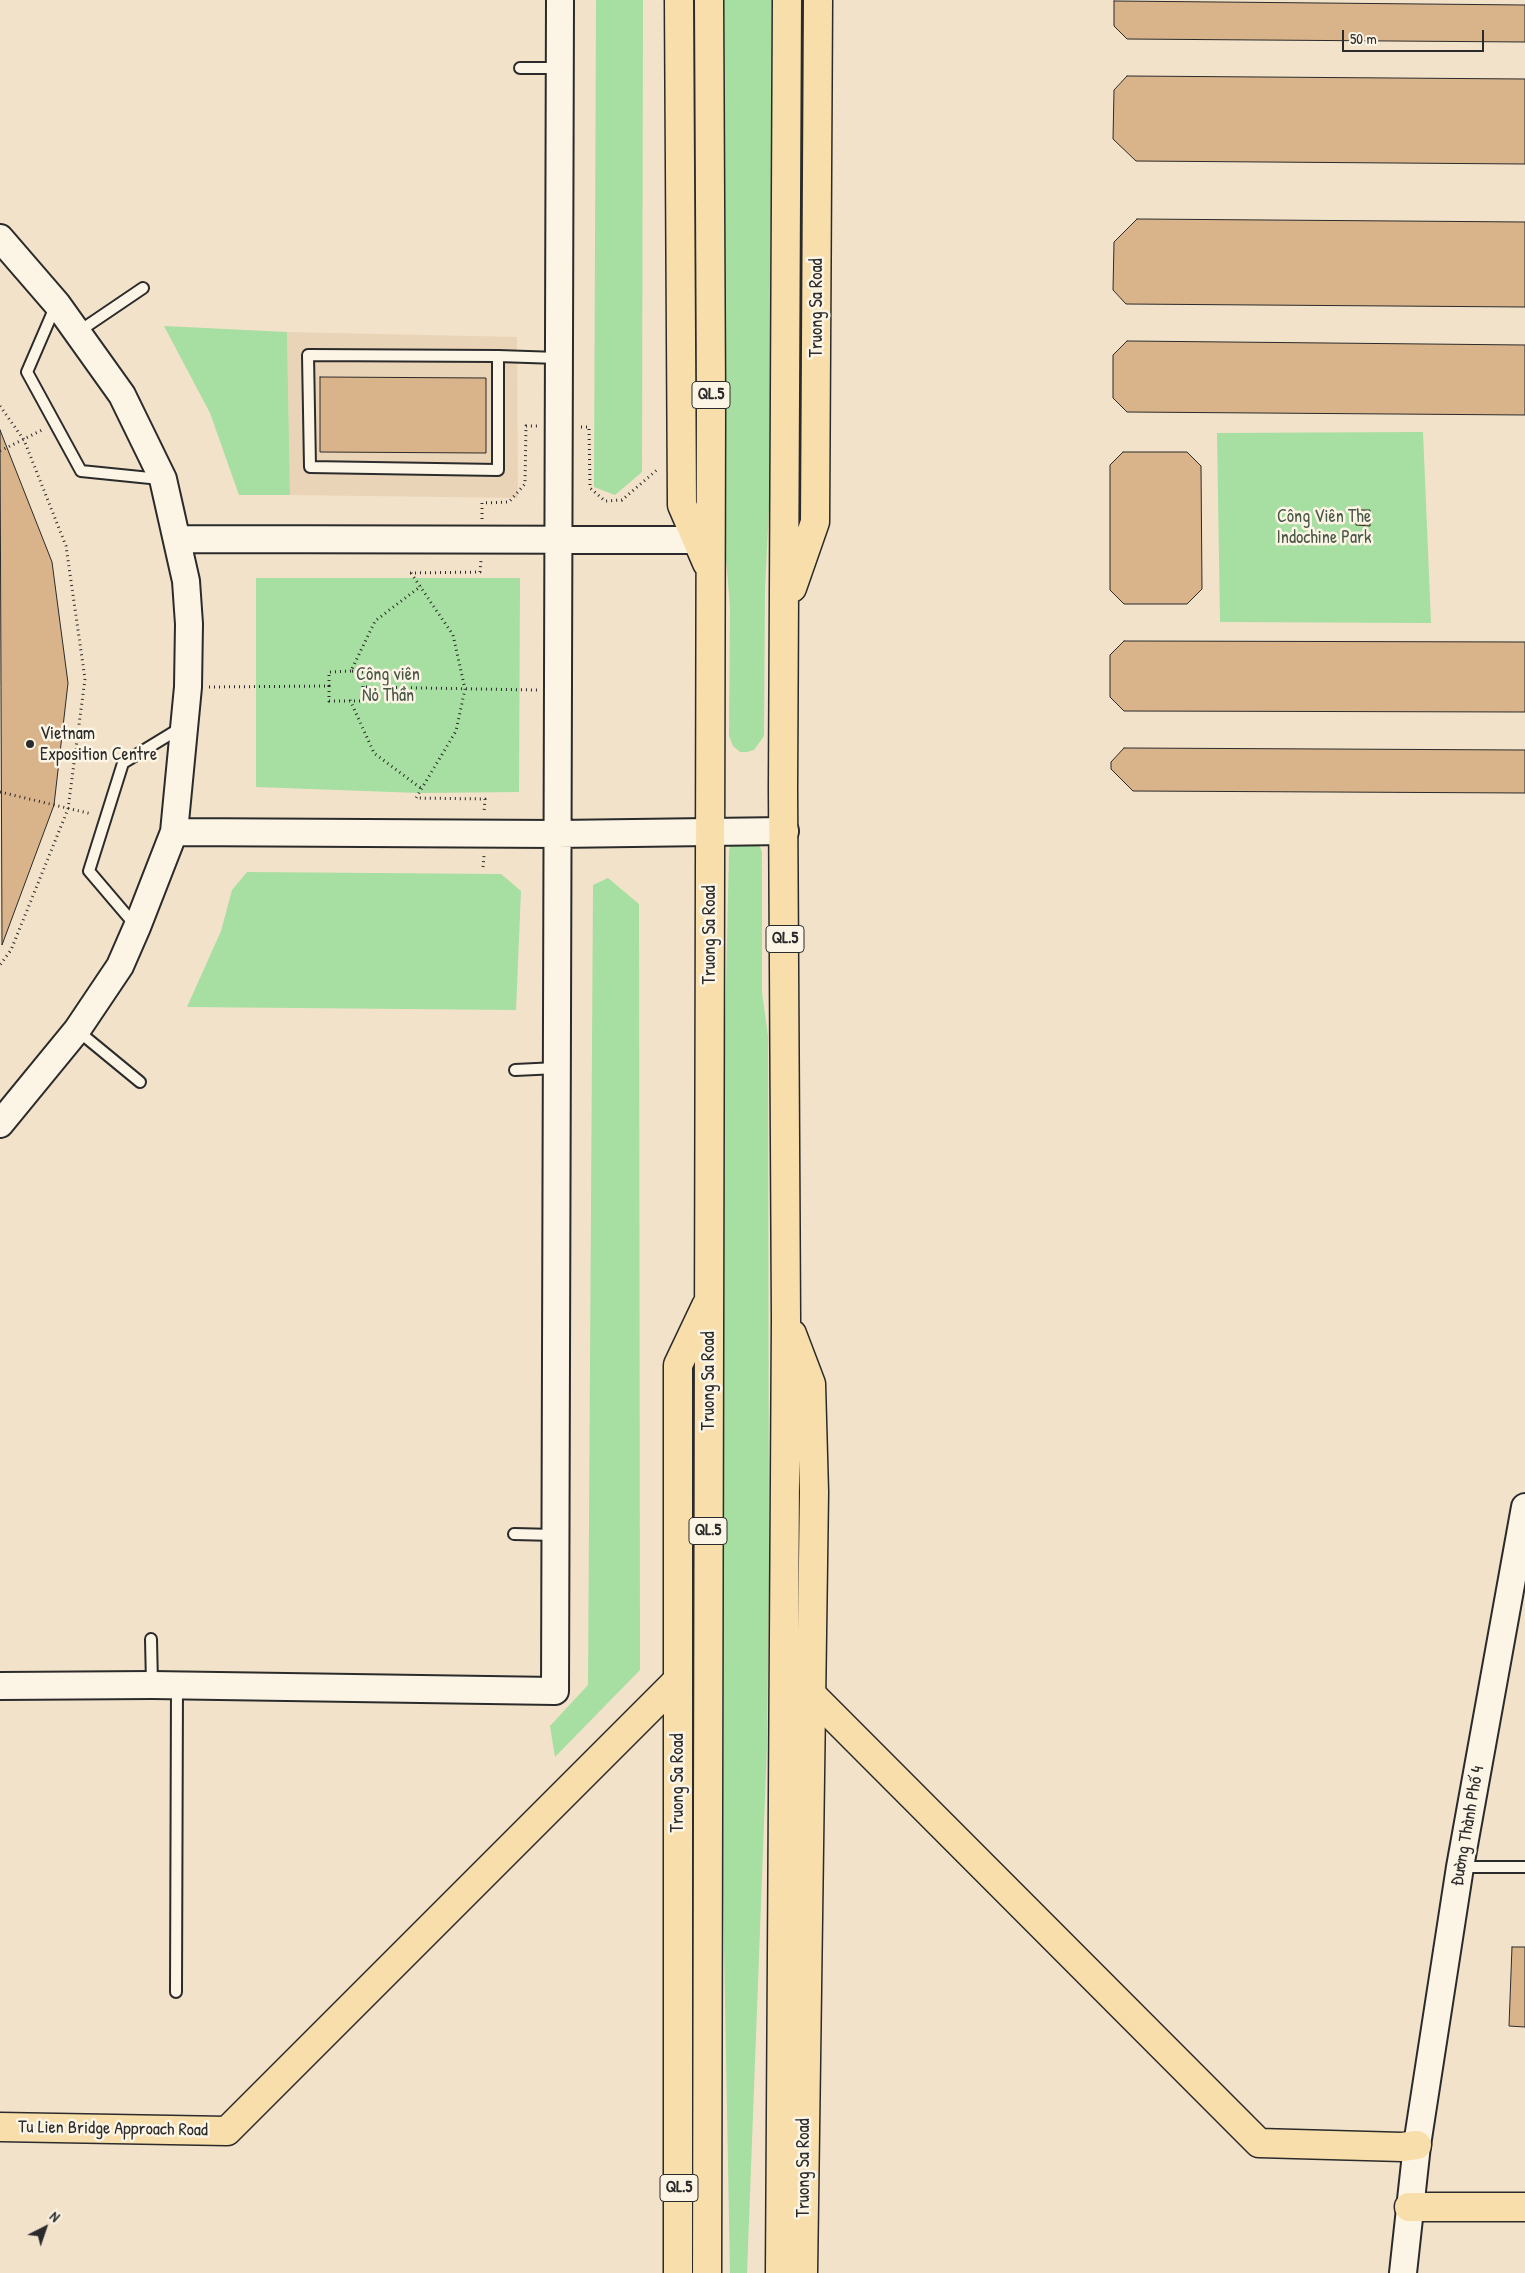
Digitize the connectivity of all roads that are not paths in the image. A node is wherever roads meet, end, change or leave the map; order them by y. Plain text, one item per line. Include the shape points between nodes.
1 (560, 0) edge
2 (679, 0) edge
3 (709, 0) edge
4 (787, 0) edge
5 (818, 0) edge
6 (520, 68) dead end
7 (560, 68) junction
8 (0, 238) edge
9 (143, 288) dead end
10 (57, 304) junction
11 (78, 332) junction
12 (498, 356) junction
13 (559, 358) junction
14 (681, 396) junction
15 (711, 398) junction
16 (785, 417) junction
17 (816, 418) junction
18 (163, 479) junction
19 (178, 539) junction
20 (558, 540) junction
21 (696, 540) junction
22 (710, 571) junction
23 (785, 611) junction
24 (185, 726) junction
25 (710, 831) junction
26 (785, 831) junction
27 (174, 832) junction
28 (557, 834) junction
29 (137, 927) junction
30 (77, 1030) junction
31 (557, 1068) junction
32 (516, 1070) dead end
33 (140, 1082) dead end
34 (0, 1124) edge
35 (709, 1299) junction
36 (786, 1319) junction
37 (1525, 1507) edge
38 (514, 1534) dead end
39 (555, 1535) junction
40 (1521, 1561) edge
41 (151, 1639) dead end
42 (678, 1681) junction
43 (0, 1686) edge
44 (164, 1686) junction
45 (812, 1694) junction
46 (1460, 1867) junction
47 (1525, 1867) edge
48 (176, 1992) dead end
49 (0, 2127) edge
50 (1418, 2145) junction
51 (1410, 2207) junction
52 (1525, 2207) edge
53 (678, 2273) edge
54 (707, 2273) edge
55 (780, 2273) edge
56 (803, 2273) edge
57 (1403, 2273) edge

1 - 7 street
2 - 14 main road, Truong Sa Road / QL.5
3 - 15 main road, Truong Sa Road / QL.5
4 - 16 main road, Truong Sa Road / QL.5
5 - 17 main road, Truong Sa Road / QL.5
6 - 7 lane
7 - 13 street
8 - 10 street
9 - 11 lane
10 - 11 street
10 - 18 lane via 27,372 81,471
11 - 18 street via 122,395
12 - 12 lane via 308,354 310,467 498,470
12 - 13 lane
13 - 20 street
14 - 15 main road
14 - 21 main road, Truong Sa Road / QL.5 via 682,505
15 - 22 main road, Truong Sa Road / QL.5
16 - 17 main road
16 - 23 main road, Truong Sa Road / QL.5
17 - 23 main road, Truong Sa Road / QL.5 via 815,522
18 - 19 street
19 - 20 street
19 - 24 street via 188,598
20 - 21 street
20 - 28 street
21 - 22 main road, Truong Sa Road / QL.5
22 - 25 main road, Truong Sa Road / QL.5
23 - 26 main road, Truong Sa Road / QL.5
24 - 27 street
24 - 29 lane via 123,763 89,871
25 - 26 street
25 - 28 street
25 - 35 main road, Truong Sa Road / QL.5
26 - 36 main road, Truong Sa Road / QL.5
27 - 28 street
27 - 29 street
28 - 31 street
29 - 30 street via 120,966
30 - 33 lane
30 - 34 street
31 - 32 lane
31 - 39 street
35 - 42 main road, Truong Sa Road / QL.5 via 678,1365
35 - 54 main road, Truong Sa Road / QL.5
36 - 45 main road, Truong Sa Road / QL.5 via 811,1384 814,1492
36 - 55 main road, Truong Sa Road / QL.5
37 - 40 street, Đường Thành Phố 4
38 - 39 lane
39 - 44 street via 555,1692
40 - 46 street, Đường Thành Phố 4
41 - 44 lane
42 - 49 main road, Tu Lien Bridge Approach Road via 226,2131
42 - 53 main road, Truong Sa Road / QL.5
43 - 44 street
44 - 48 lane
45 - 50 main road via 1259,2143
45 - 56 main road, Truong Sa Road / QL.5
46 - 47 lane
46 - 50 street, Đường Thành Phố 4
50 - 51 street, Đường Thành Phố 4
51 - 52 main road
51 - 57 street, Đường Thành Phố 4

